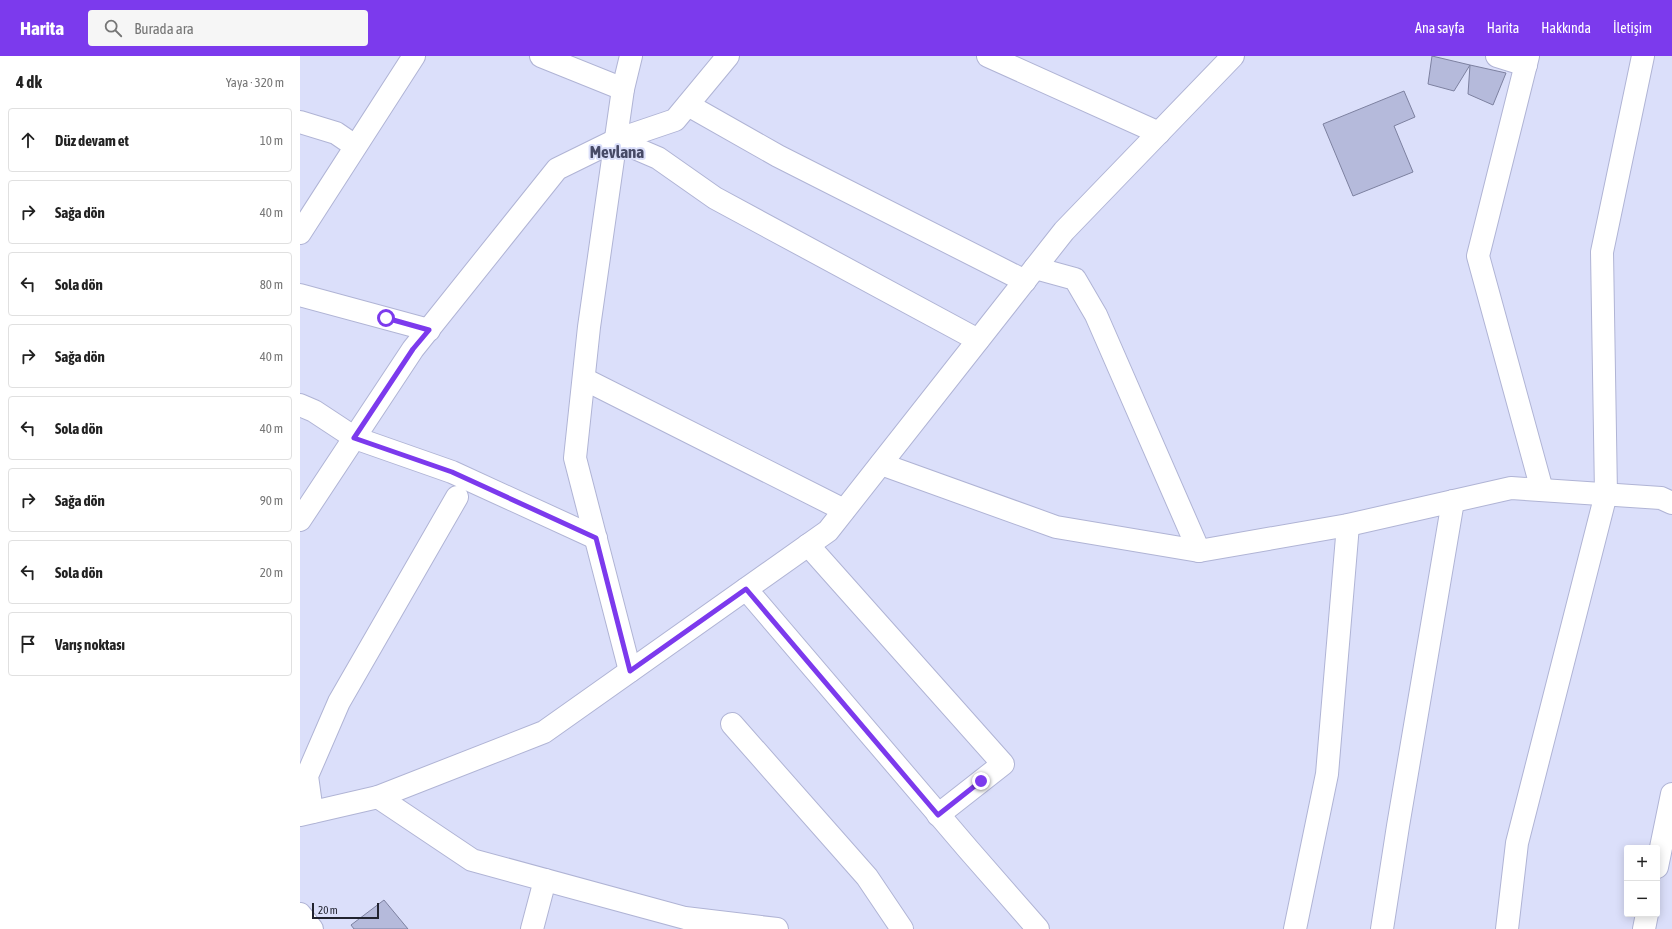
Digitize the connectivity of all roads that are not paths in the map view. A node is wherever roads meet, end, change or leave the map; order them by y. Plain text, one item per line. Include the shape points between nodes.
1 (414, 56) edge
2 (541, 56) edge
3 (631, 56) edge
4 (728, 56) edge
5 (988, 56) edge
6 (1233, 56) edge
7 (1497, 56) edge
8 (1643, 56) edge
9 (1527, 61) edge
10 (623, 89) junction
11 (688, 105) junction
12 (300, 122) edge
13 (1159, 133) junction
14 (616, 140) junction
15 (355, 146) junction
16 (300, 233) edge
17 (1030, 275) junction
18 (300, 295) edge
19 (429, 330) junction
20 (978, 340) junction
21 (584, 379) junction
22 (300, 405) edge
23 (354, 438) junction
24 (881, 464) junction
25 (1542, 490) junction
26 (1606, 494) junction
27 (457, 497) dead end
28 (1453, 501) junction
29 (1672, 503) edge
30 (844, 510) junction
31 (300, 520) edge
32 (1348, 525) junction
33 (596, 538) junction
34 (808, 545) junction
35 (1199, 551) junction
36 (746, 589) junction
37 (630, 671) junction
38 (732, 724) dead end
39 (1672, 794) edge
40 (378, 798) junction
41 (306, 813) edge
42 (938, 815) junction
43 (1660, 852) edge
44 (545, 880) junction
45 (650, 908) junction
46 (300, 914) edge
47 (1646, 917) edge
48 (312, 929) edge
49 (532, 929) edge
50 (660, 929) edge
51 (777, 929) edge
52 (902, 929) edge
53 (1038, 929) edge
54 (1295, 929) edge
55 (1382, 929) edge
56 (1507, 929) edge
57 (1644, 929) edge

1 - 15 street
2 - 10 street
3 - 10 street
4 - 11 street
5 - 13 street
6 - 13 street
7 - 9 street
8 - 26 street via 1602,252
9 - 25 street via 1478,256
10 - 14 street
11 - 14 street via 675,120
11 - 17 street via 778,156
12 - 15 street via 336,133
13 - 17 street via 1064,230
14 - 19 street via 557,169
14 - 20 street via 658,158 715,198
14 - 21 street
15 - 16 street
17 - 20 street
17 - 35 street via 1075,279 1096,315
18 - 19 street
19 - 23 street via 413,349
20 - 24 street
21 - 30 street
21 - 33 street via 575,458
22 - 23 street via 314,411
23 - 31 street
23 - 33 street via 452,472
24 - 30 street
24 - 35 street via 1056,527
25 - 26 street
25 - 28 street via 1511,488
26 - 29 street via 1661,498
26 - 56 street via 1517,843
27 - 41 street via 339,702 307,776
28 - 32 street
28 - 55 street
30 - 34 street via 828,530
32 - 35 street
32 - 54 street via 1327,774
33 - 37 street
34 - 36 street
34 - 42 street via 1003,764
36 - 37 street
36 - 42 street
37 - 40 street via 544,732
38 - 52 street via 867,877
39 - 43 street
40 - 41 street
40 - 44 street via 472,860
42 - 53 street
44 - 45 street
44 - 49 street
45 - 50 street
45 - 51 street via 685,918
46 - 48 street
47 - 57 street

